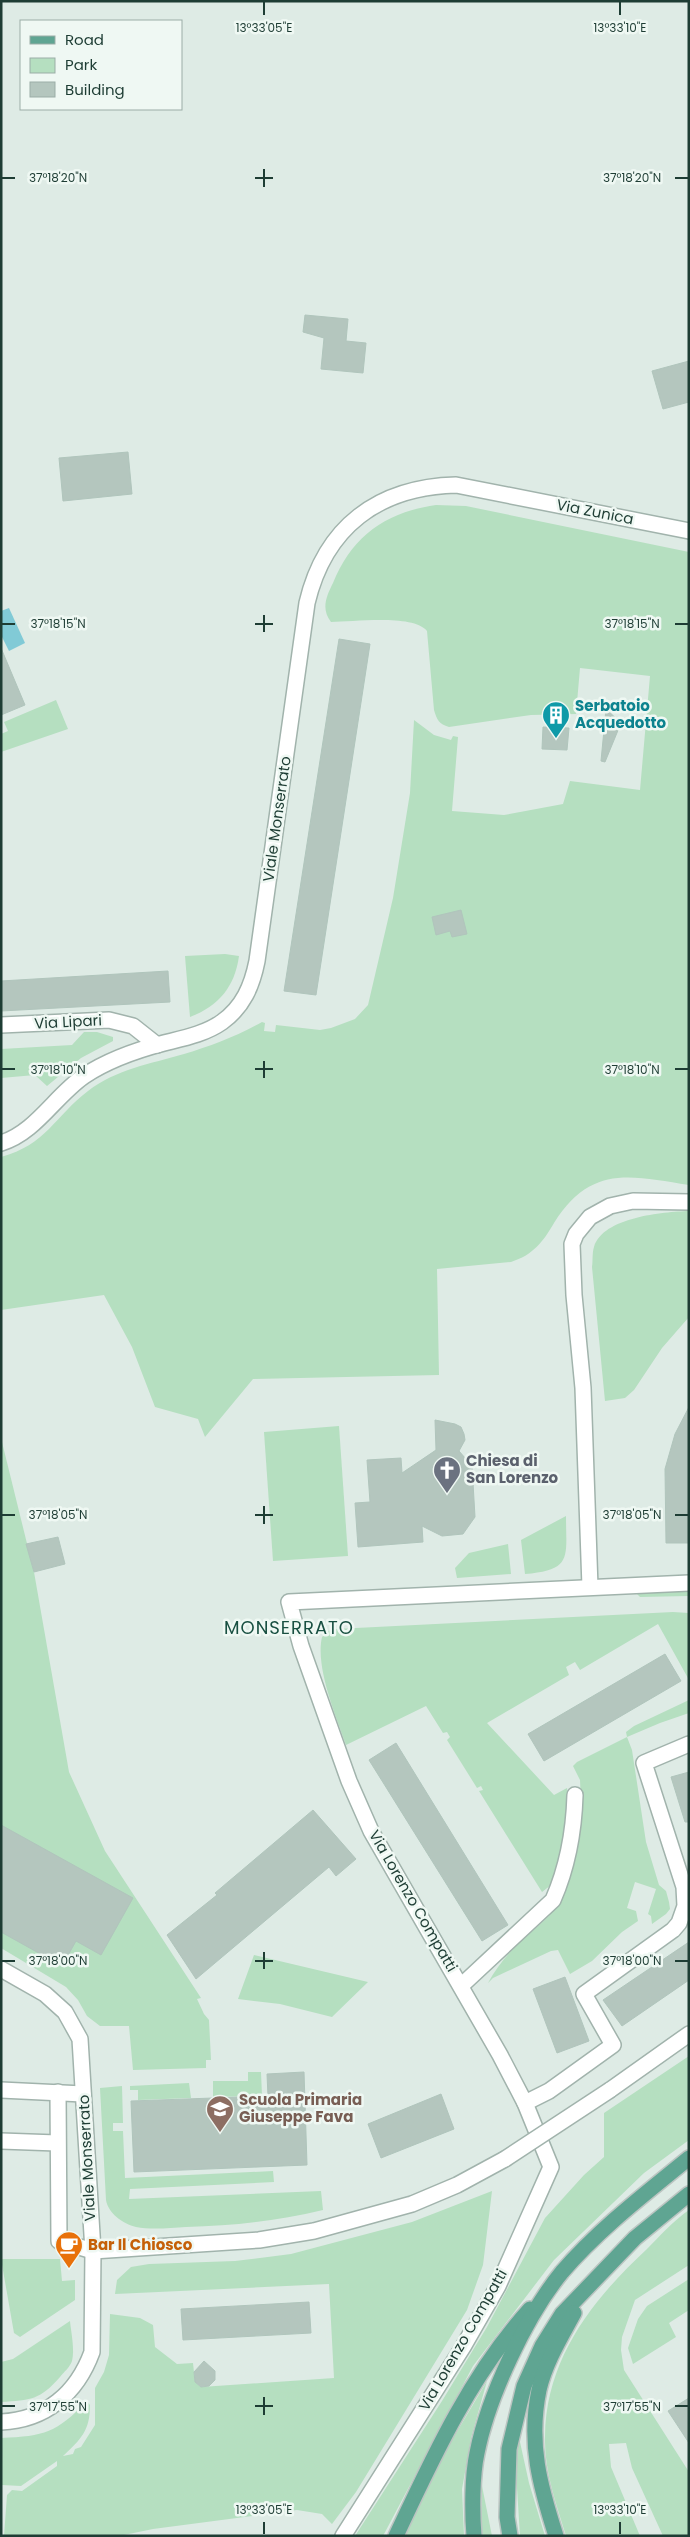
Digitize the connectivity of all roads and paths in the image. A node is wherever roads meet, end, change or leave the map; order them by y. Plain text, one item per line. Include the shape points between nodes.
1 (502, 493) joint
2 (689, 531) edge
3 (1, 1025) edge
4 (157, 1045) junction
5 (1, 1143) edge
6 (689, 1202) edge
7 (689, 1583) edge
8 (590, 1587) junction
9 (689, 1744) edge
10 (576, 1795) dead end
11 (1, 1969) edge
12 (462, 1985) junction
13 (689, 2034) edge
14 (1, 2090) edge
15 (58, 2092) junction
16 (83, 2094) junction
17 (525, 2103) junction
18 (1, 2141) edge
19 (57, 2143) junction
20 (689, 2158) edge
21 (689, 2194) edge
22 (93, 2251) junction
23 (551, 2286) junction
24 (585, 2291) junction
25 (1, 2422) edge
26 (343, 2536) edge
27 (396, 2536) edge
28 (474, 2536) edge
29 (510, 2536) edge
30 (556, 2536) edge

1 - 2 street, Via Zunica
1 - 4 street, Viale Monserrato via 456,485 417,488 399,494 364,511 337,537 327,552 318,568 307,603 254,976 241,1003 220,1023 194,1035
3 - 4 street, Via Lipari via 109,1020 133,1026
4 - 5 street, Viale Monserrato via 125,1054 84,1076 30,1127
6 - 8 street via 633,1201 610,1206 590,1217 572,1244 583,1388
7 - 8 street, Via Lorenzo Compatti
8 - 12 street, Via Lorenzo Compatti via 290,1602 301,1646 349,1781 371,1831
9 - 17 street via 644,1763 684,1887 683,1915 666,1936 584,1994 613,2045
10 - 12 street via 571,1833 554,1900
11 - 16 street, Viale Monserrato via 45,1994 65,2012 80,2039
12 - 17 street, Via Lorenzo Compatti
13 - 22 street, bridge via 505,2159 412,2204 314,2231 259,2240
14 - 15 street
15 - 16 street
15 - 19 street
16 - 22 street, Viale Monserrato
17 - 26 street, Via Lorenzo Compatti via 551,2167 498,2286
18 - 19 street
19 - 22 street via 58,2241
20 - 23 main road via 620,2214
21 - 24 main road via 635,2238
22 - 25 street, Viale Monserrato via 92,2352 86,2368 73,2388 55,2404 26,2418
23 - 27 main road via 503,2338 477,2379 429,2466
23 - 28 main road via 521,2337 486,2421 477,2453
24 - 29 main road via 562,2314 542,2346 524,2386 509,2449 507,2517
24 - 30 main road via 539,2388 535,2420 534,2447 539,2480

